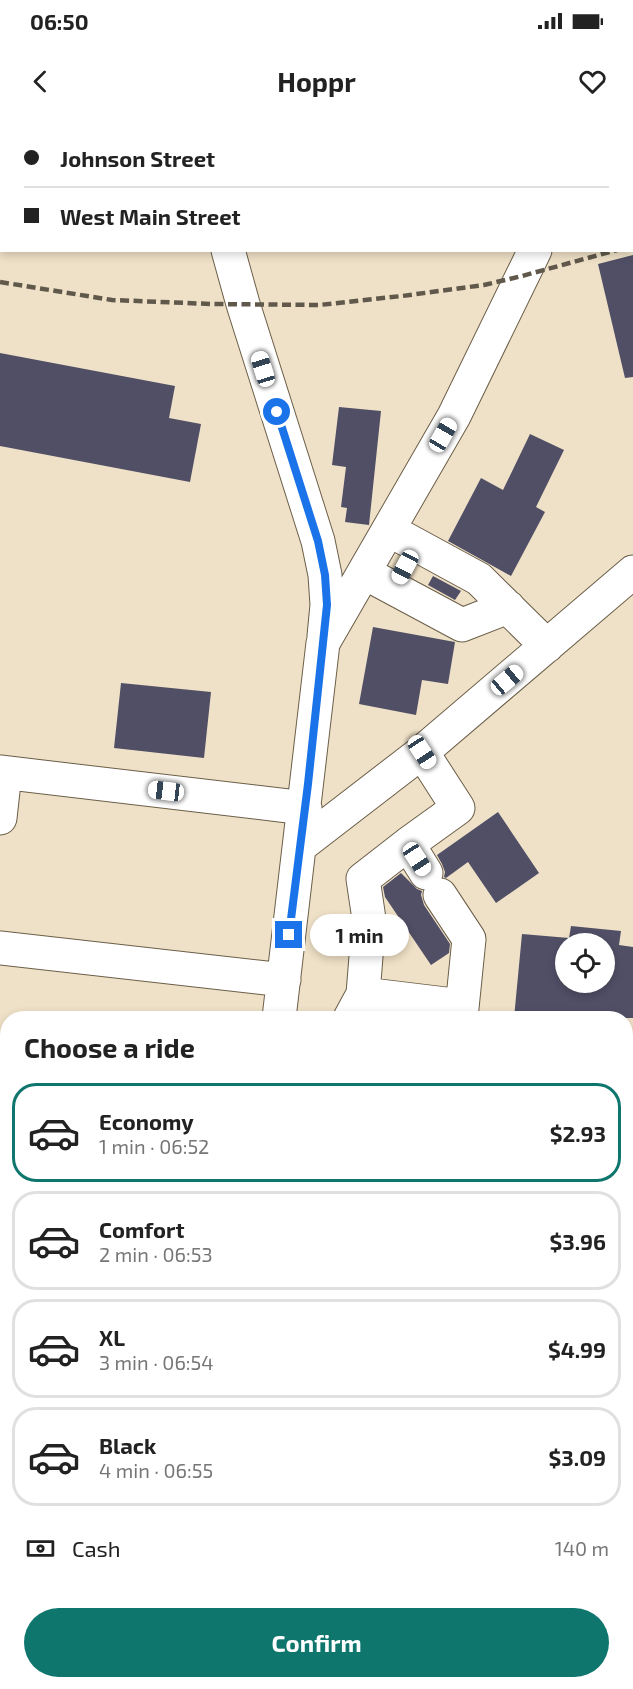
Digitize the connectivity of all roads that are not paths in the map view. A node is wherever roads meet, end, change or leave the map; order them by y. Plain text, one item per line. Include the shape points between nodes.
1 (229, 252) edge
2 (534, 252) edge
3 (403, 538) junction
4 (365, 573) junction
5 (632, 574) edge
6 (394, 588) junction
7 (508, 607) junction
8 (323, 643) junction
9 (547, 646) junction
10 (422, 752) junction
11 (2, 772) edge
12 (305, 808) junction
13 (0, 818) edge
14 (408, 844) junction
15 (300, 846) junction
16 (0, 948) edge
17 (284, 980) junction
18 (356, 1006) edge
19 (280, 1011) edge
20 (444, 1011) edge
21 (461, 1011) edge

1 - 8 street via 318,541 327,605
2 - 3 street via 454,416
3 - 4 street
3 - 6 street
3 - 7 street via 479,579
4 - 6 street
4 - 8 street
5 - 9 street
6 - 7 street via 462,625
7 - 9 street
8 - 12 street
9 - 10 street
10 - 14 street via 458,808
10 - 15 street
11 - 12 street
11 - 13 street
12 - 15 street
14 - 18 street via 363,879 369,920
14 - 21 street via 469,939
15 - 17 street
16 - 17 street
17 - 19 street
18 - 20 street

